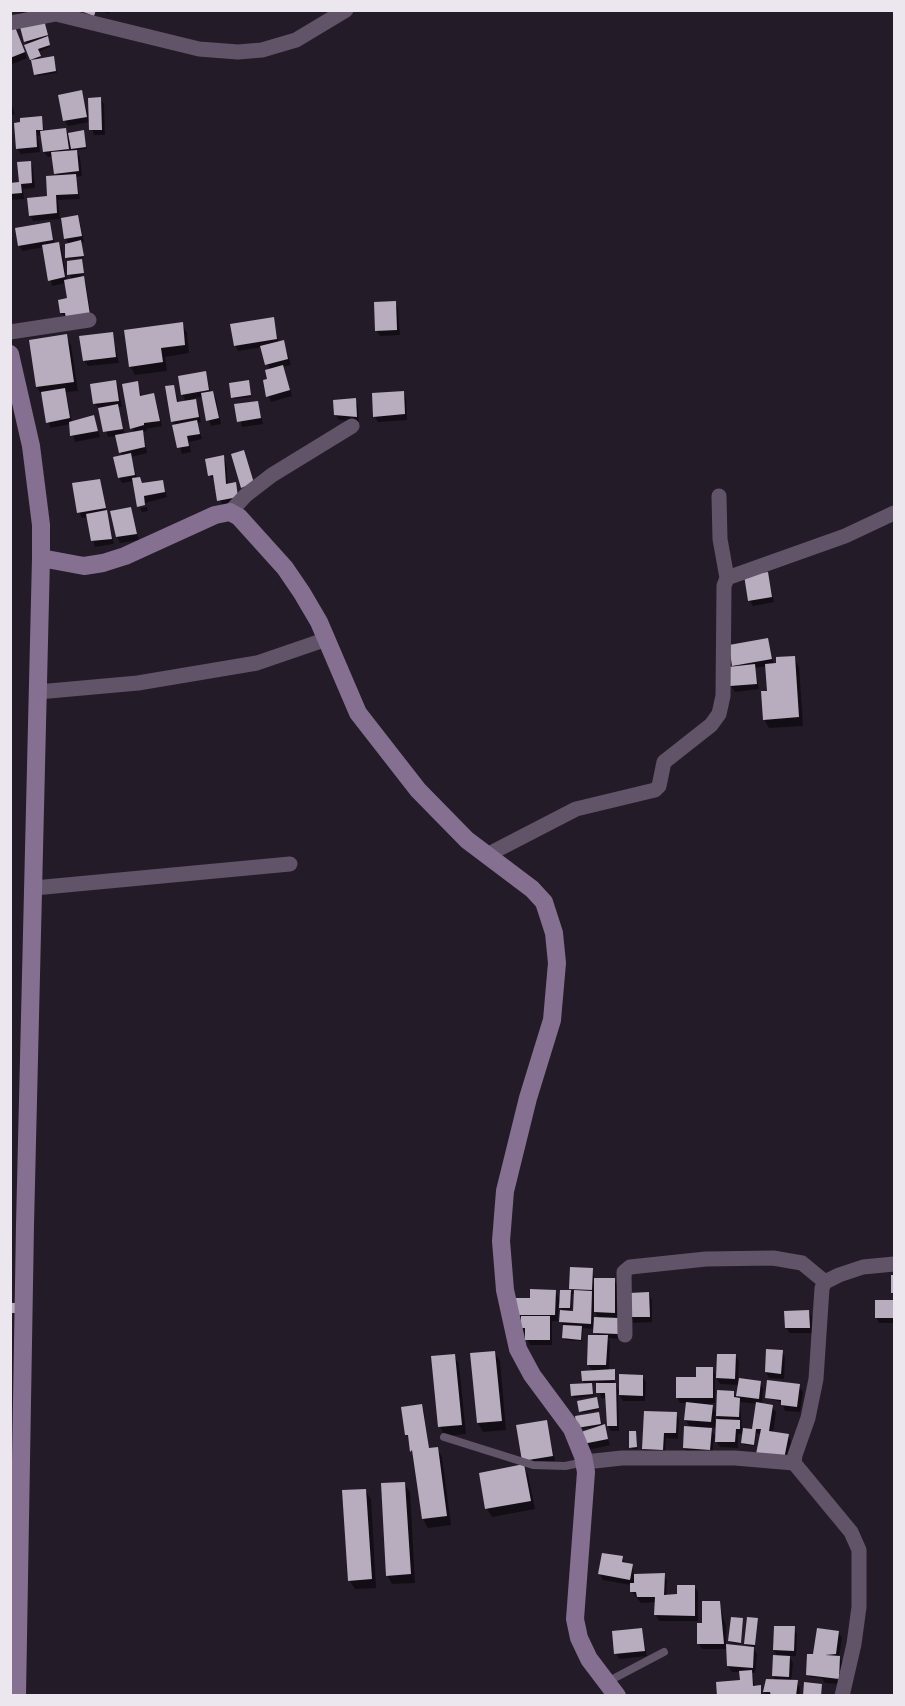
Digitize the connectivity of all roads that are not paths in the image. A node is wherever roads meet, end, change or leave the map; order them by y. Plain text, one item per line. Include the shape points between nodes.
1 (346, 10) edge
2 (10, 23) edge
3 (89, 320) dead end
4 (10, 332) edge
5 (10, 354) edge
6 (352, 426) dead end
7 (719, 496) dead end
8 (230, 512) junction
9 (894, 513) edge
10 (41, 558) junction
11 (727, 578) junction
12 (327, 639) junction
13 (38, 692) junction
14 (487, 855) junction
15 (290, 864) dead end
16 (34, 888) junction
17 (894, 1264) edge
18 (825, 1282) junction
19 (626, 1335) dead end
20 (444, 1437) dead end
21 (581, 1462) junction
22 (794, 1463) junction
23 (664, 1652) dead end
24 (612, 1689) edge
25 (17, 1695) edge
26 (842, 1695) edge

1 - 2 street via 296,40 238,52 199,50 56,14
3 - 4 street
5 - 10 street via 31,446
6 - 8 street via 272,475
7 - 11 street via 720,539
8 - 10 street via 103,563 84,566
8 - 12 street via 249,524 285,568
9 - 11 street via 845,536
10 - 13 street
11 - 14 street via 723,696 719,714 711,725 664,762 658,786 650,792 576,809
12 - 13 street via 257,663 138,682
12 - 14 street via 358,713 418,790
13 - 16 street
14 - 21 street via 544,902 554,933 557,963 552,1020 505,1191 501,1241 505,1290 518,1349 572,1429
15 - 16 street
16 - 25 street
17 - 18 street via 863,1267
18 - 19 street via 802,1263 773,1258 706,1259 630,1268 624,1272
18 - 22 street via 820,1297 816,1379
20 - 21 lane via 532,1465 565,1466
21 - 22 street via 735,1458
21 - 24 street via 586,1472 575,1619 589,1659
22 - 26 street via 851,1532 859,1550 859,1607
23 - 24 lane

